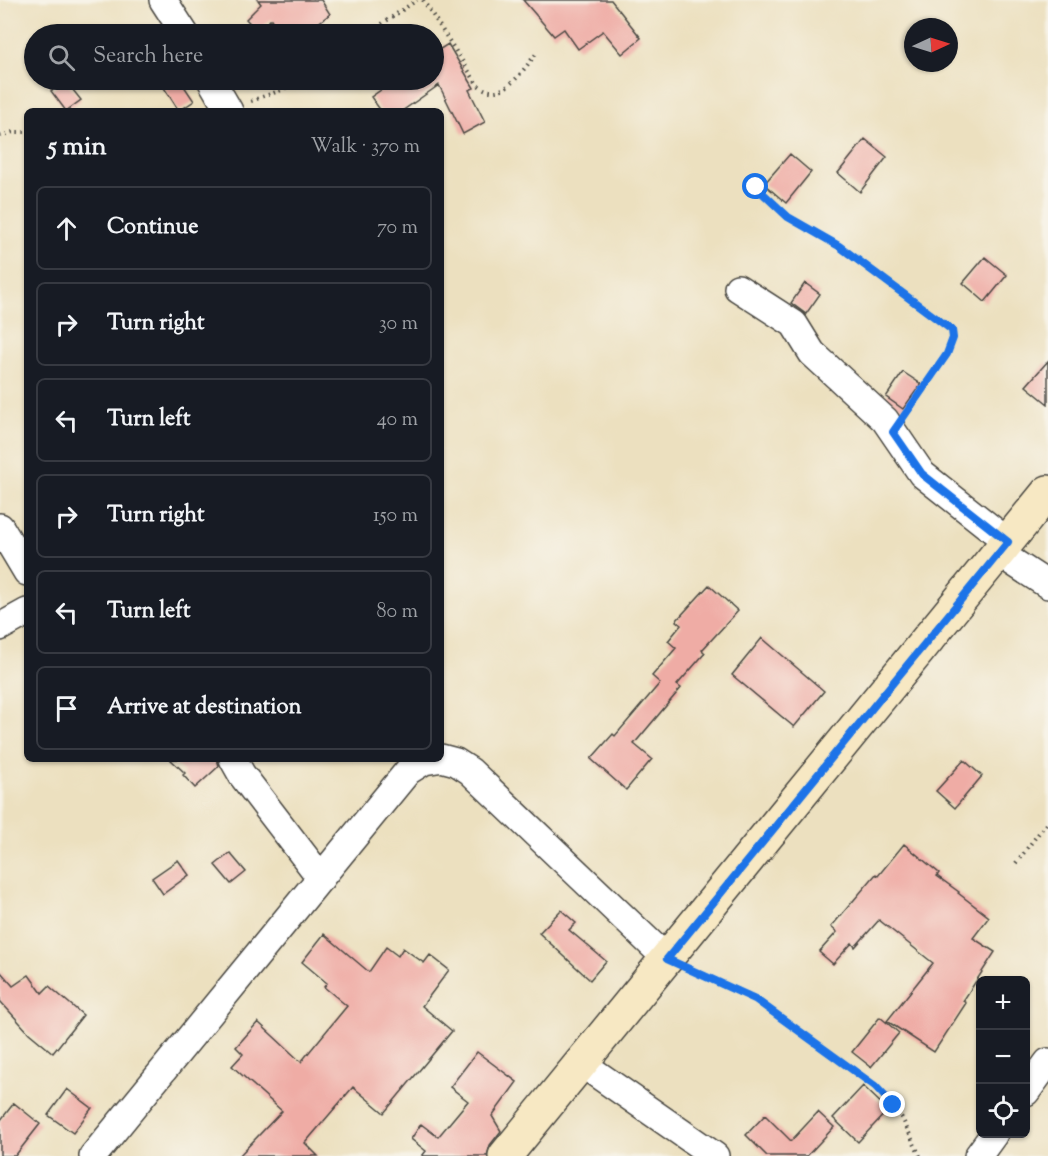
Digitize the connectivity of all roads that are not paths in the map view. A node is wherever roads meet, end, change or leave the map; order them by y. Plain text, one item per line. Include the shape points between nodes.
1 (163, 0) edge
2 (179, 24) edge
3 (217, 90) edge
4 (228, 108) edge
5 (738, 288) dead end
6 (1048, 492) edge
7 (0, 527) edge
8 (1003, 548) junction
9 (24, 567) edge
10 (1048, 585) edge
11 (24, 614) edge
12 (0, 627) edge
13 (444, 760) edge
14 (235, 762) edge
15 (422, 762) edge
16 (321, 878) junction
17 (667, 959) junction
18 (1048, 1062) edge
19 (581, 1063) junction
20 (1030, 1087) edge
21 (991, 1138) edge
22 (93, 1156) edge
23 (505, 1156) edge
24 (715, 1156) edge
25 (978, 1156) edge

1 - 2 street
3 - 4 street
5 - 8 street via 794,324 812,353 885,420 922,474
6 - 8 main road
7 - 9 street
8 - 10 street
8 - 17 main road
11 - 12 street
13 - 17 street via 470,771
14 - 16 street
15 - 16 street via 408,771
16 - 22 street
17 - 19 main road
18 - 20 street
19 - 23 main road
19 - 24 street
21 - 25 street

